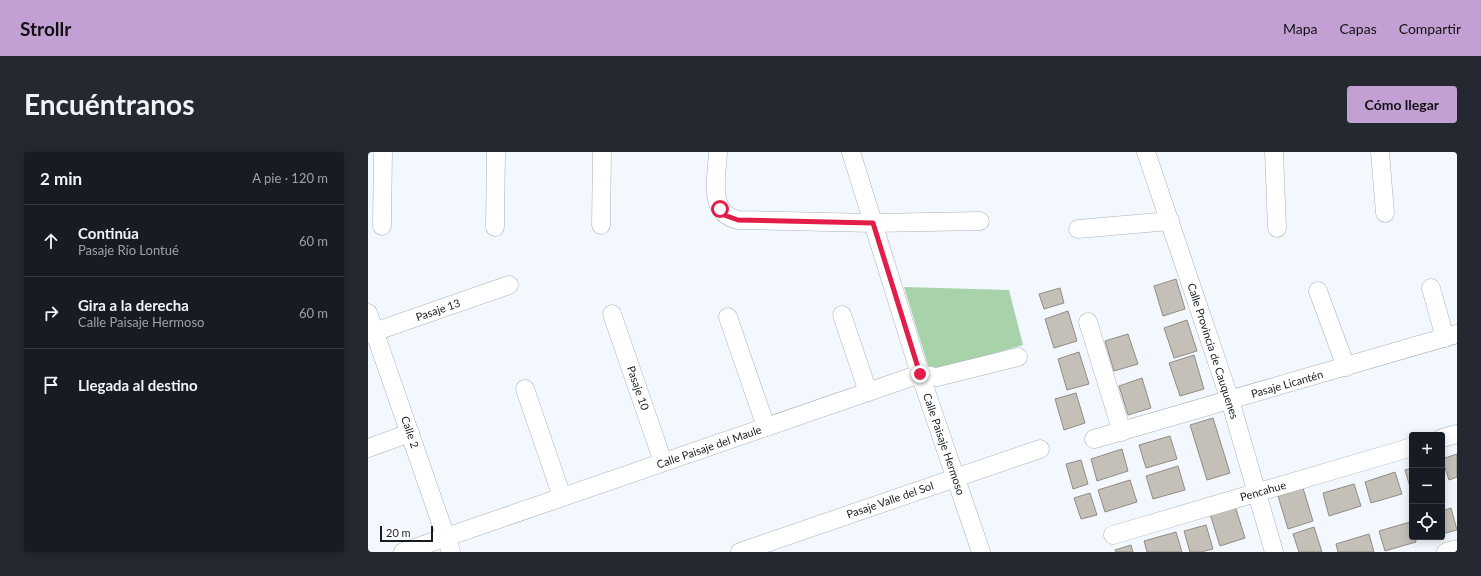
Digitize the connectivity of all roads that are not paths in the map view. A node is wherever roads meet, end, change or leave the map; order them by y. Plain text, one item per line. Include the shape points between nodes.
1 (383, 152) edge
2 (496, 152) edge
3 (602, 152) edge
4 (718, 152) edge
5 (851, 152) edge
6 (1146, 152) edge
7 (1274, 152) edge
8 (1380, 152) edge
9 (1385, 213) dead end
10 (980, 221) dead end
11 (1170, 221) junction
12 (873, 223) junction
13 (601, 225) dead end
14 (382, 226) dead end
15 (495, 227) dead end
16 (1277, 228) dead end
17 (1078, 229) dead end
18 (509, 285) dead end
19 (1431, 288) dead end
20 (1318, 291) dead end
21 (368, 313) edge
22 (612, 314) dead end
23 (842, 315) dead end
24 (728, 317) dead end
25 (1088, 322) dead end
26 (371, 333) edge
27 (1451, 336) edge
28 (1018, 357) dead end
29 (1346, 366) junction
30 (920, 374) junction
31 (526, 389) dead end
32 (868, 392) junction
33 (1230, 400) junction
34 (766, 427) junction
35 (1122, 432) junction
36 (410, 433) junction
37 (1457, 434) edge
38 (1445, 437) edge
39 (1094, 439) dead end
40 (368, 448) edge
41 (1409, 448) edge
42 (1040, 449) dead end
43 (663, 462) junction
44 (956, 477) junction
45 (1257, 493) junction
46 (562, 497) junction
47 (1113, 535) dead end
48 (449, 545) edge
49 (1457, 549) edge
50 (403, 552) edge
51 (740, 552) edge
52 (981, 552) edge
53 (1274, 552) edge
54 (1446, 552) edge

1 - 14 street
2 - 15 street
3 - 13 street
4 - 12 street via 717,202 724,215 730,218
5 - 12 street, Calle Paisaje Hermoso
6 - 11 street, Calle Provincia de Cauquenes
7 - 16 street
8 - 9 street
10 - 12 street
11 - 17 street
11 - 33 street, Calle Provincia de Cauquenes
12 - 30 street, Calle Paisaje Hermoso
18 - 26 street, Pasaje 13
19 - 27 street
20 - 29 street
21 - 26 street, Calle 2
22 - 43 street, Pasaje 10
23 - 32 street
24 - 34 street
25 - 35 street
26 - 36 street, Calle 2
27 - 29 street, Pasaje Licantén
28 - 30 street, Calle Paisaje del Maule via 937,377
29 - 33 street, Pasaje Licantén
30 - 32 street, Calle Paisaje del Maule
30 - 44 street, Calle Paisaje Hermoso
31 - 46 street
32 - 34 street, Calle Paisaje del Maule
33 - 35 street, Pasaje Licantén
33 - 45 street, Calle Provincia de Cauquenes
34 - 43 street, Calle Paisaje del Maule
35 - 39 street, Pasaje Licantén
36 - 40 street
36 - 48 street, Calle 2
37 - 38 street
41 - 45 street, Pencahue
42 - 44 street, Pasaje Valle del Sol
43 - 46 street, Calle Paisaje del Maule
44 - 51 street, Pasaje Valle del Sol
44 - 52 street, Calle Paisaje Hermoso
45 - 47 street, Pencahue
45 - 53 street, Calle Provincia de Cauquenes
46 - 48 street, Calle Paisaje del Maule
48 - 50 street, Calle Paisaje del Maule
49 - 54 street

